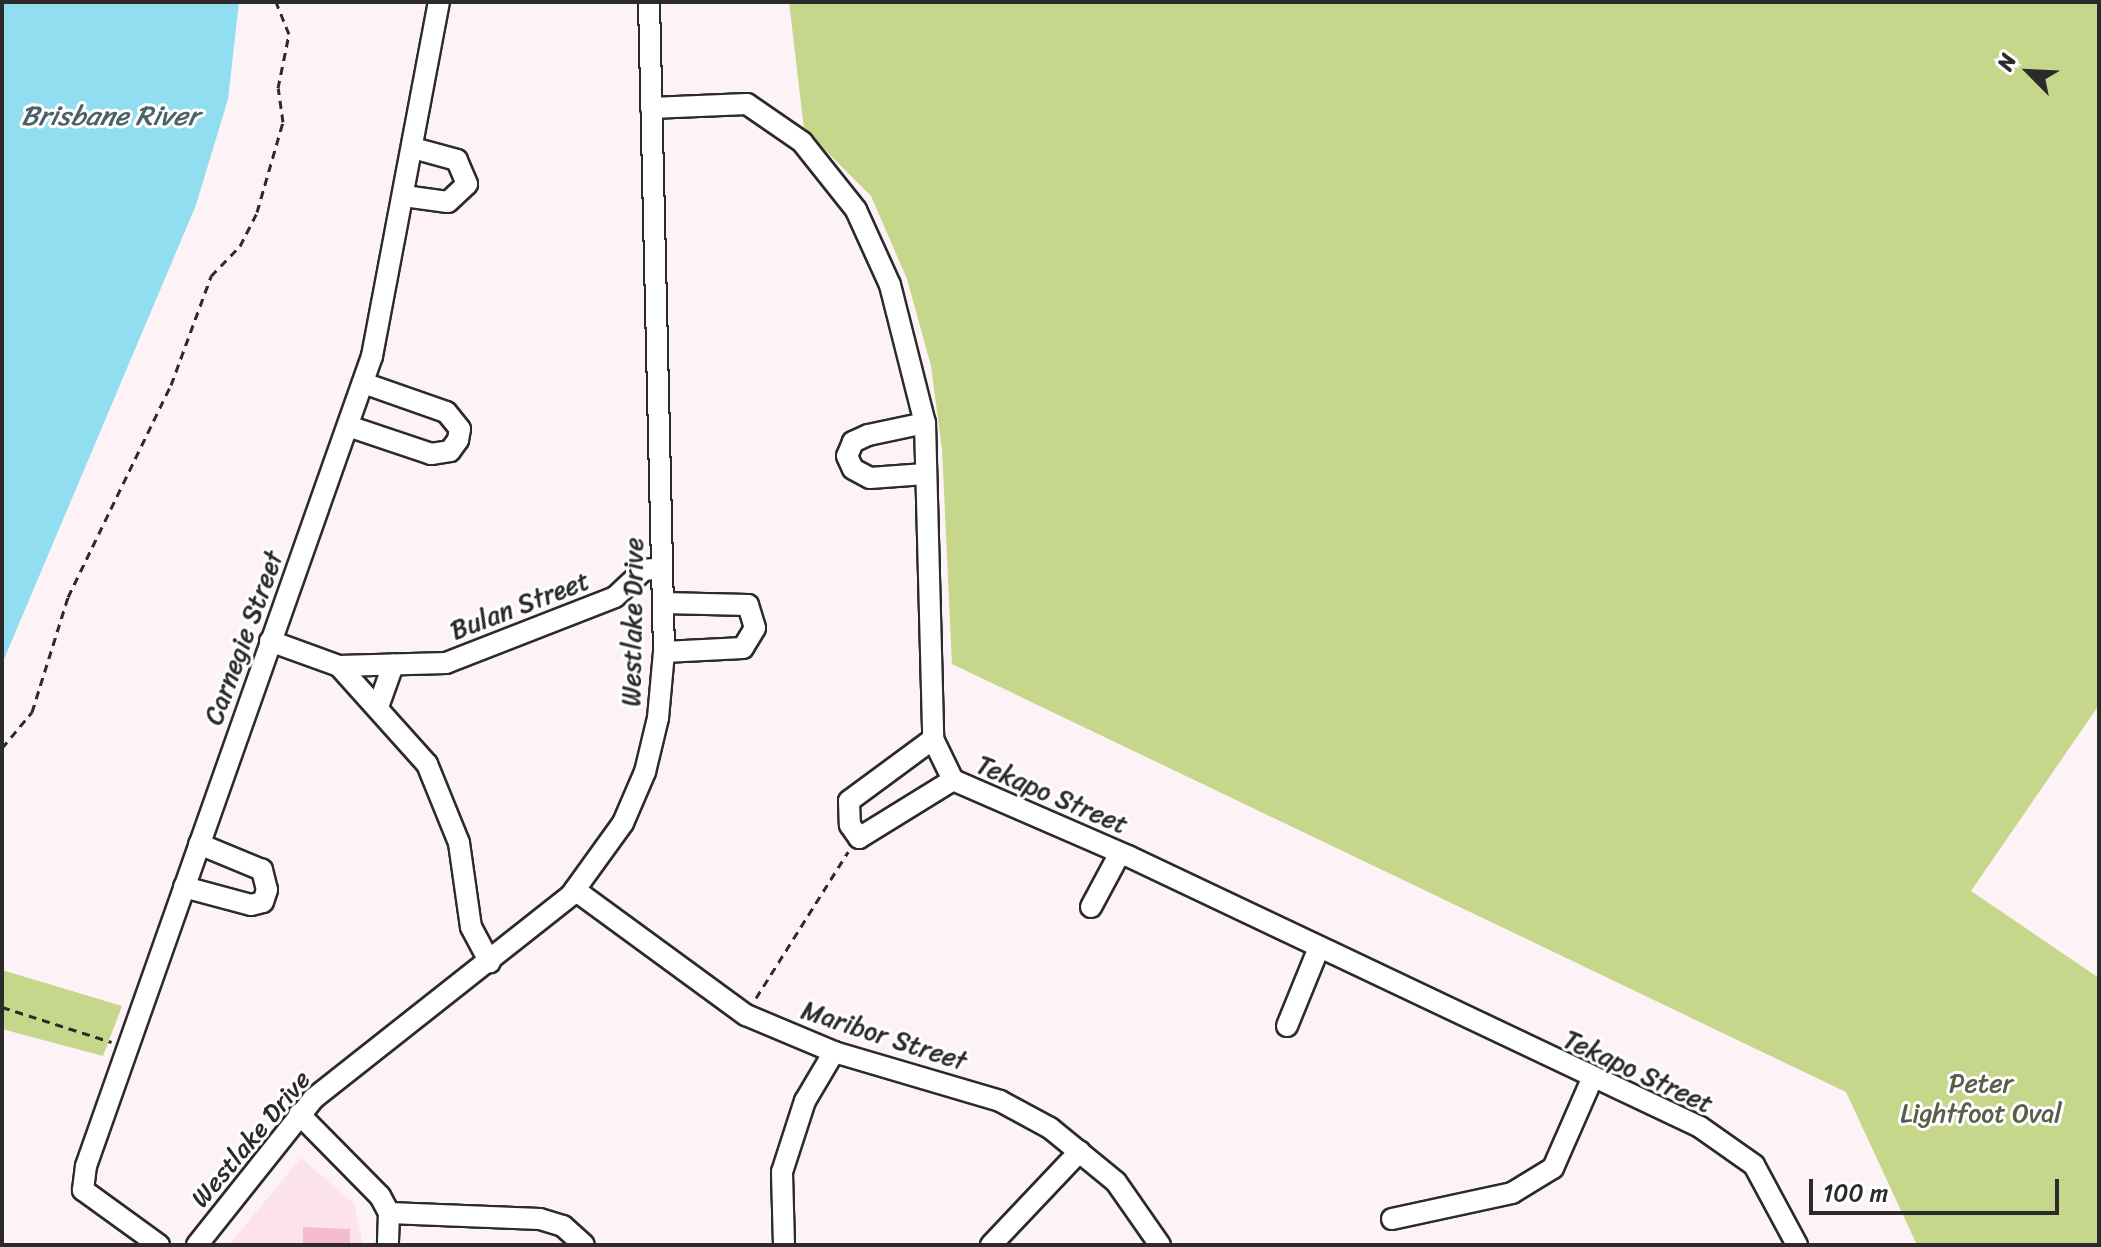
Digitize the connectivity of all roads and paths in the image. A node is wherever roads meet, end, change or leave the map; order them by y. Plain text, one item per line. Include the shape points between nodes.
1 (276, 2) edge
2 (439, 2) edge
3 (649, 2) edge
4 (651, 108) junction
5 (413, 148) junction
6 (404, 196) junction
7 (363, 383) junction
8 (925, 423) junction
9 (348, 426) junction
10 (925, 474) junction
11 (662, 568) junction
12 (663, 603) junction
13 (270, 641) junction
14 (664, 652) junction
15 (393, 665) junction
16 (339, 666) junction
17 (378, 707) junction
18 (933, 739) junction
19 (2, 748) edge
20 (953, 780) junction
21 (859, 838) junction
22 (199, 844) junction
23 (1120, 853) junction
24 (184, 887) junction
25 (575, 890) junction
26 (1091, 907) dead end
27 (1318, 950) junction
28 (490, 962) junction
29 (2, 1007) edge
30 (746, 1015) junction
31 (1287, 1026) dead end
32 (127, 1047) junction
33 (834, 1052) junction
34 (1592, 1079) junction
35 (299, 1114) junction
36 (1080, 1151) junction
37 (389, 1213) junction
38 (1392, 1219) dead end
39 (159, 1245) edge
40 (197, 1245) edge
41 (388, 1245) edge
42 (584, 1245) edge
43 (784, 1245) edge
44 (991, 1245) edge
45 (1160, 1245) edge
46 (1797, 1245) edge

1 - 19 path via 289,34 278,88 283,122 257,212 240,246 211,276 171,385 68,597 32,712
2 - 5 street, Carnegie Street
3 - 4 street, Westlake Drive
4 - 8 street, Tekapo Street via 747,104 802,142 856,210 890,285
4 - 11 street, Westlake Drive
5 - 6 street, Carnegie Street
5 - 6 street via 457,160 467,184 448,202
6 - 7 street, Carnegie Street
7 - 9 street, Carnegie Street
7 - 9 street via 446,412 460,429 458,440 450,451 431,454
8 - 10 street, Tekapo Street
8 - 10 street via 868,435 853,442 847,456 853,469 870,478
9 - 13 street, Carnegie Street
10 - 18 street, Tekapo Street
11 - 12 street, Westlake Drive
11 - 15 street, Bulan Street via 644,570 615,597 446,663
12 - 14 street, Westlake Drive
12 - 14 street via 748,605 755,628 743,648
13 - 16 street
13 - 22 street, Carnegie Street
14 - 25 street, Westlake Drive via 658,718 645,772 623,823
15 - 16 street, Bulan Street
15 - 17 street
16 - 17 street
17 - 28 street via 427,764 447,802 471,927
18 - 20 street, Tekapo Street
18 - 21 street via 849,801 850,825
20 - 21 street
20 - 23 street, Tekapo Street
21 - 30 path
22 - 24 street, Carnegie Street
22 - 24 street via 262,870 267,890 263,902 251,905
23 - 26 street
23 - 27 street, Tekapo Street
24 - 32 street, Carnegie Street
25 - 28 street, Westlake Drive
25 - 30 street, Maribor Street
27 - 31 street
27 - 34 street, Tekapo Street
28 - 35 street, Westlake Drive via 358,1060
29 - 32 path
30 - 33 street, Maribor Street
32 - 39 street, Carnegie Street via 83,1190
33 - 36 street, Maribor Street via 1000,1101
33 - 43 street via 805,1101 782,1172
34 - 38 street via 1553,1168 1512,1193
34 - 46 street, Tekapo Street via 1700,1127 1754,1165
35 - 37 street
35 - 40 street, Westlake Drive
36 - 44 street
36 - 45 street, Maribor Street via 1116,1182
37 - 41 street
37 - 42 street via 540,1219 563,1226

